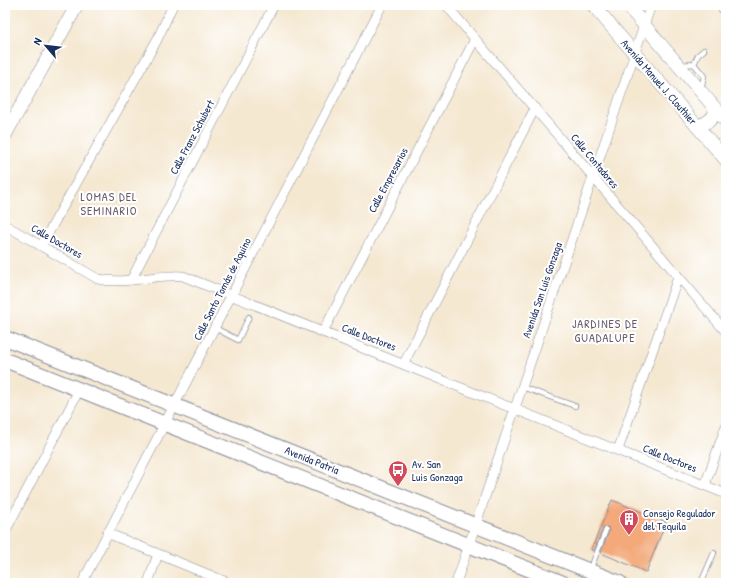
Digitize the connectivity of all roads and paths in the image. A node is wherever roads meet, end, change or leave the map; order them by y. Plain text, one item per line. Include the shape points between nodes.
1 (77, 5) edge
2 (173, 5) edge
3 (274, 5) edge
4 (382, 5) edge
5 (446, 5) edge
6 (592, 5) edge
7 (627, 5) edge
8 (651, 5) edge
9 (717, 5) edge
10 (723, 12) dead end
11 (644, 25) junction
12 (476, 39) junction
13 (704, 50) dead end
14 (634, 54) junction
15 (694, 64) junction
16 (679, 65) junction
17 (700, 91) junction
18 (535, 108) junction
19 (716, 110) junction
20 (726, 121) edge
21 (697, 126) junction
22 (5, 135) edge
23 (726, 160) edge
24 (593, 177) junction
25 (5, 225) edge
26 (41, 246) junction
27 (678, 277) junction
28 (131, 280) junction
29 (231, 296) junction
30 (249, 317) dead end
31 (215, 328) junction
32 (323, 332) junction
33 (726, 332) edge
34 (6, 340) edge
35 (5, 360) edge
36 (404, 363) junction
37 (522, 387) junction
38 (79, 390) junction
39 (174, 405) junction
40 (575, 406) dead end
41 (515, 408) junction
42 (165, 424) junction
43 (726, 426) edge
44 (618, 450) junction
45 (705, 486) junction
46 (726, 494) edge
47 (475, 525) junction
48 (606, 530) dead end
49 (5, 532) edge
50 (107, 533) junction
51 (468, 545) junction
52 (714, 553) dead end
53 (158, 554) junction
54 (590, 571) junction
55 (82, 583) edge
56 (148, 583) edge
57 (229, 583) edge
58 (456, 583) edge
59 (563, 583) edge
60 (620, 583) edge
61 (702, 583) edge

1 - 22 main road
2 - 26 street
3 - 28 street, Calle Franz Schubert
4 - 29 street, Calle Santo Tomás de Aquino
5 - 12 street, Calle Contadores
6 - 14 main road, Avenida Manuel J. Clouthier
7 - 11 main road
8 - 11 street, Avenida San Luis Gonzaga
9 - 10 lane
11 - 14 street, Avenida San Luis Gonzaga
11 - 16 main road
12 - 18 street, Calle Contadores
12 - 32 street, Calle Empresarios
13 - 15 lane
14 - 21 main road, Avenida Manuel J. Clouthier
14 - 24 street, Avenida San Luis Gonzaga
15 - 16 lane
15 - 17 lane via 704,76
16 - 17 main road
17 - 19 main road
18 - 24 street, Calle Contadores
18 - 36 street
19 - 20 main road
19 - 21 main road via 711,120
21 - 23 main road, Avenida Manuel J. Clouthier
24 - 27 street, Calle Contadores
24 - 37 street, Avenida San Luis Gonzaga
25 - 26 street, Calle Doctores
26 - 28 street, Calle Doctores via 98,279
27 - 33 street, Calle Contadores
27 - 44 street
28 - 29 street, Calle Doctores via 168,275 183,276
29 - 31 street, Calle Santo Tomás de Aquino
29 - 32 street, Calle Doctores
30 - 31 lane via 238,340
31 - 39 street, Calle Santo Tomás de Aquino
32 - 36 street, Calle Doctores
34 - 39 main road, Avenida Patria
35 - 38 main road, Avenida Patria
36 - 41 street, Calle Doctores
37 - 40 lane
37 - 41 street, Avenida San Luis Gonzaga
38 - 42 main road, Avenida Patria
38 - 49 street
39 - 42 street, Calle Santo Tomás de Aquino
39 - 47 main road, Avenida Patria
41 - 44 street, Calle Doctores
41 - 47 street, Avenida San Luis Gonzaga
42 - 50 street, Calle Santo Tomás de Aquino
42 - 51 main road, Avenida Patria
43 - 45 street
44 - 45 street, Calle Doctores
45 - 46 street, Calle Doctores
47 - 51 street, Avenida San Luis Gonzaga
47 - 54 main road, Avenida Patria
48 - 54 lane
50 - 53 street
50 - 55 street, Calle Santo Tomás de Aquino
51 - 58 street, Avenida San Luis Gonzaga
51 - 59 main road, Avenida Patria
52 - 61 lane
53 - 56 street
53 - 57 street
54 - 60 main road, Avenida Patria

